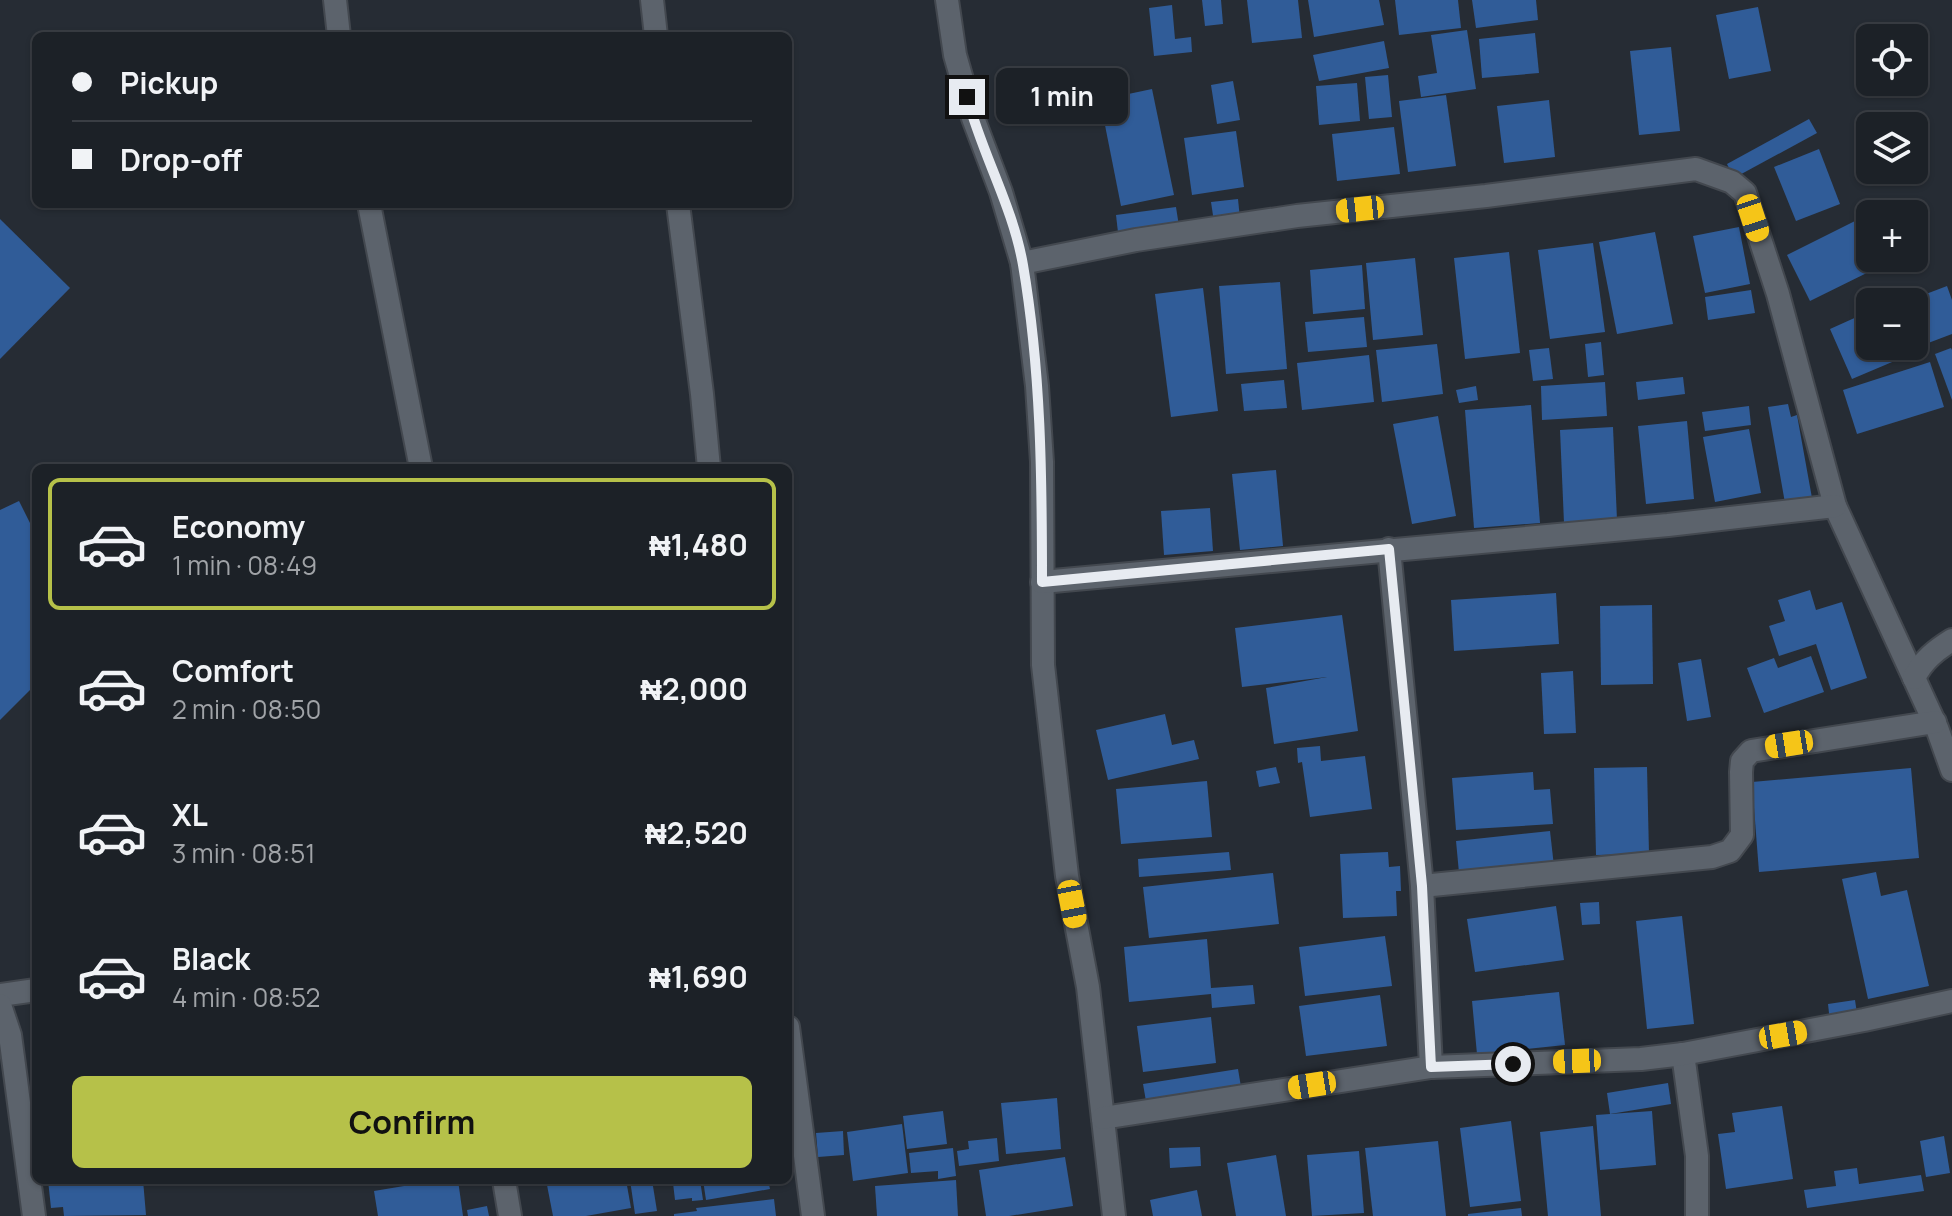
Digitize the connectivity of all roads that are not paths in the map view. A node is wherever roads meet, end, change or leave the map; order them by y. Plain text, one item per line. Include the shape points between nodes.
1 (335, 0) edge
2 (652, 0) edge
3 (947, 0) edge
4 (339, 32) edge
5 (656, 32) edge
6 (370, 208) edge
7 (679, 208) edge
8 (1022, 263) junction
9 (420, 464) edge
10 (709, 464) edge
11 (1835, 506) junction
12 (1389, 549) junction
13 (1042, 582) junction
14 (1952, 640) edge
15 (1914, 678) junction
16 (1935, 722) junction
17 (1952, 770) edge
18 (1422, 886) junction
19 (32, 991) edge
20 (0, 995) edge
21 (1952, 1001) edge
22 (0, 1005) edge
23 (1683, 1054) junction
24 (792, 1057) edge
25 (1431, 1067) junction
26 (1103, 1118) junction
27 (505, 1184) edge
28 (34, 1216) edge
29 (510, 1216) edge
30 (813, 1216) edge
31 (1114, 1216) edge
32 (1697, 1216) edge

1 - 4 street
2 - 5 street
3 - 8 street via 955,55
6 - 9 street
7 - 10 street
8 - 11 street via 1297,216 1688,170 1712,173 1745,193
8 - 13 street via 1042,462
11 - 12 street
11 - 15 street
12 - 13 street
12 - 18 street
13 - 26 street via 1053,771
14 - 15 street via 1927,659
15 - 16 street
16 - 17 street
16 - 18 street via 1751,751 1742,761 1742,835 1730,851 1712,857
18 - 25 street
19 - 20 street
21 - 23 street
22 - 28 street via 10,1035
23 - 25 street
23 - 32 street via 1697,1156
24 - 30 street
25 - 26 street
26 - 31 street
27 - 29 street

